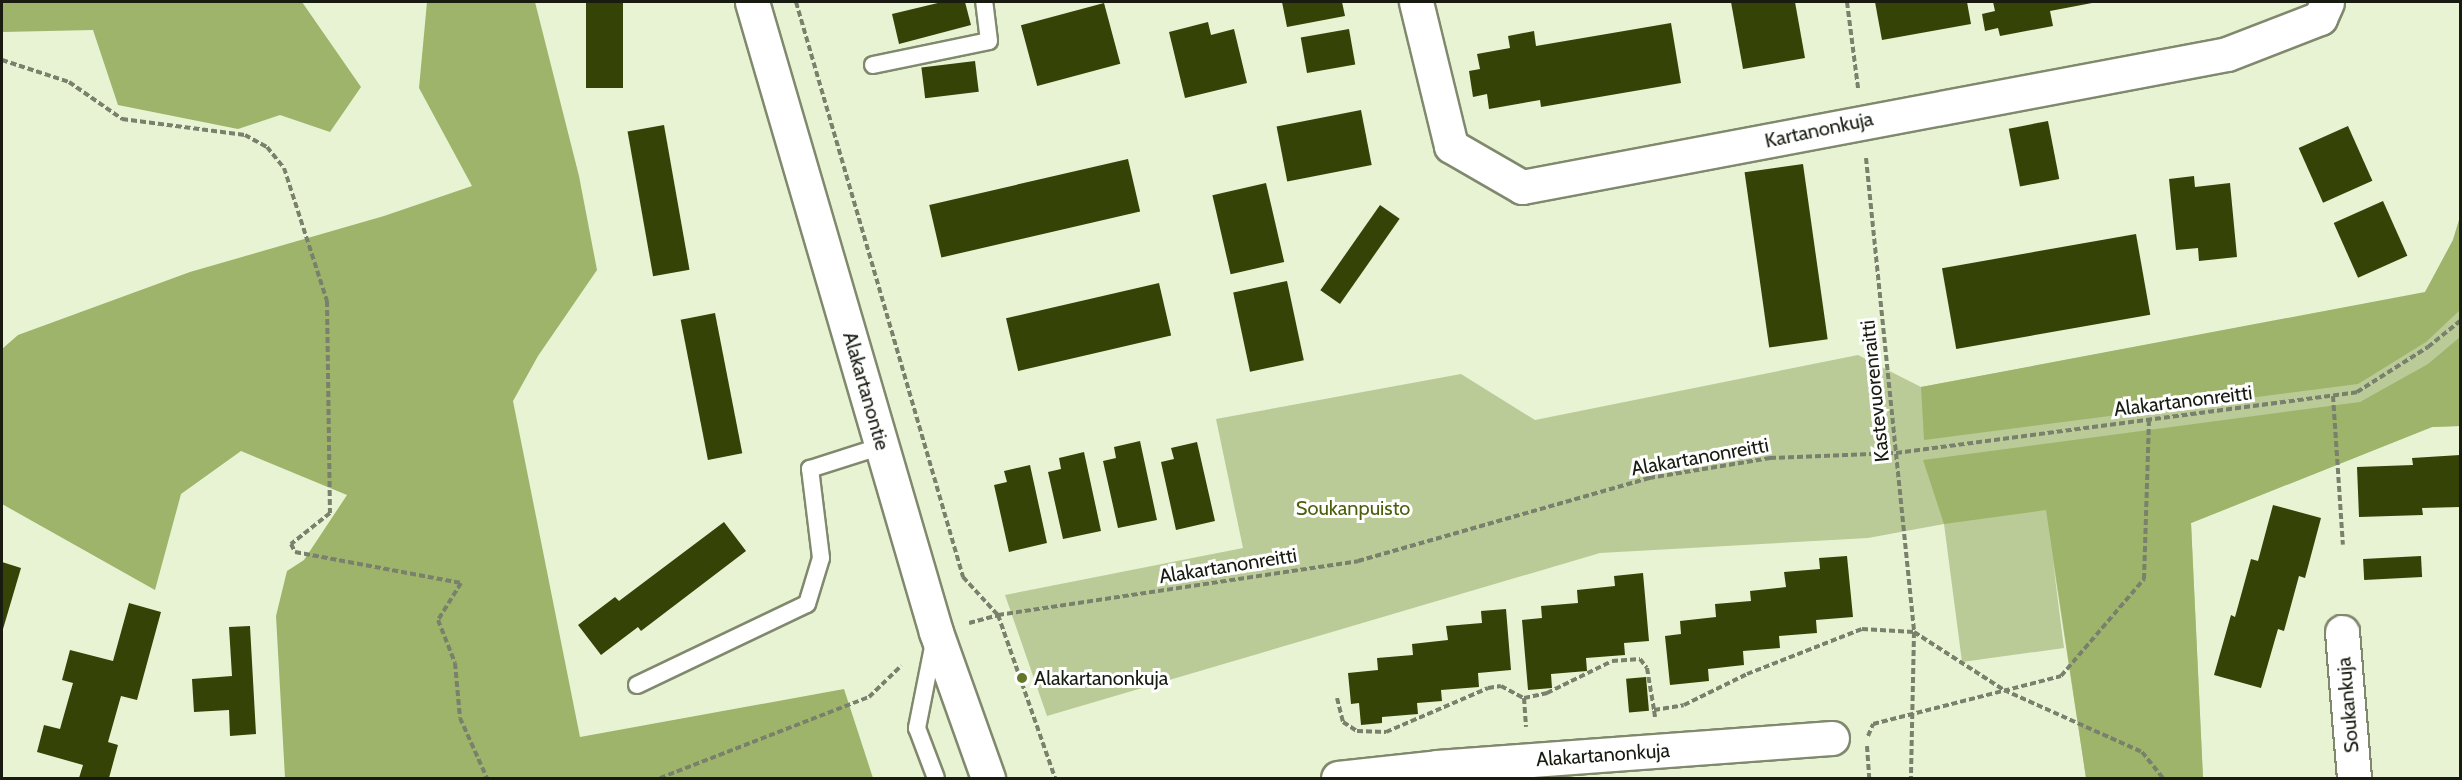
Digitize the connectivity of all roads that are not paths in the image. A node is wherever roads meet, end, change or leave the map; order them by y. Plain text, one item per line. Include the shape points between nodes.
1 (752, 2) edge
2 (984, 2) edge
3 (1416, 2) edge
4 (2327, 2) edge
5 (873, 64) dead end
6 (882, 446) junction
7 (936, 632) junction
8 (2342, 632) dead end
9 (637, 685) dead end
10 (1832, 738) dead end
11 (936, 778) edge
12 (988, 778) edge
13 (1338, 778) edge
14 (2354, 778) edge

1 - 6 street, Alakartanontie
2 - 5 lane via 989,41
3 - 4 street, Kartanonkuja via 1451,146 1522,187 2227,54 2320,18
6 - 7 street, Alakartanontie
6 - 9 lane via 810,469 820,558 807,604
7 - 11 lane via 917,728
7 - 12 street, Alakartanontie
8 - 14 street, Soukankuja
10 - 13 street, Alakartanonkuja

